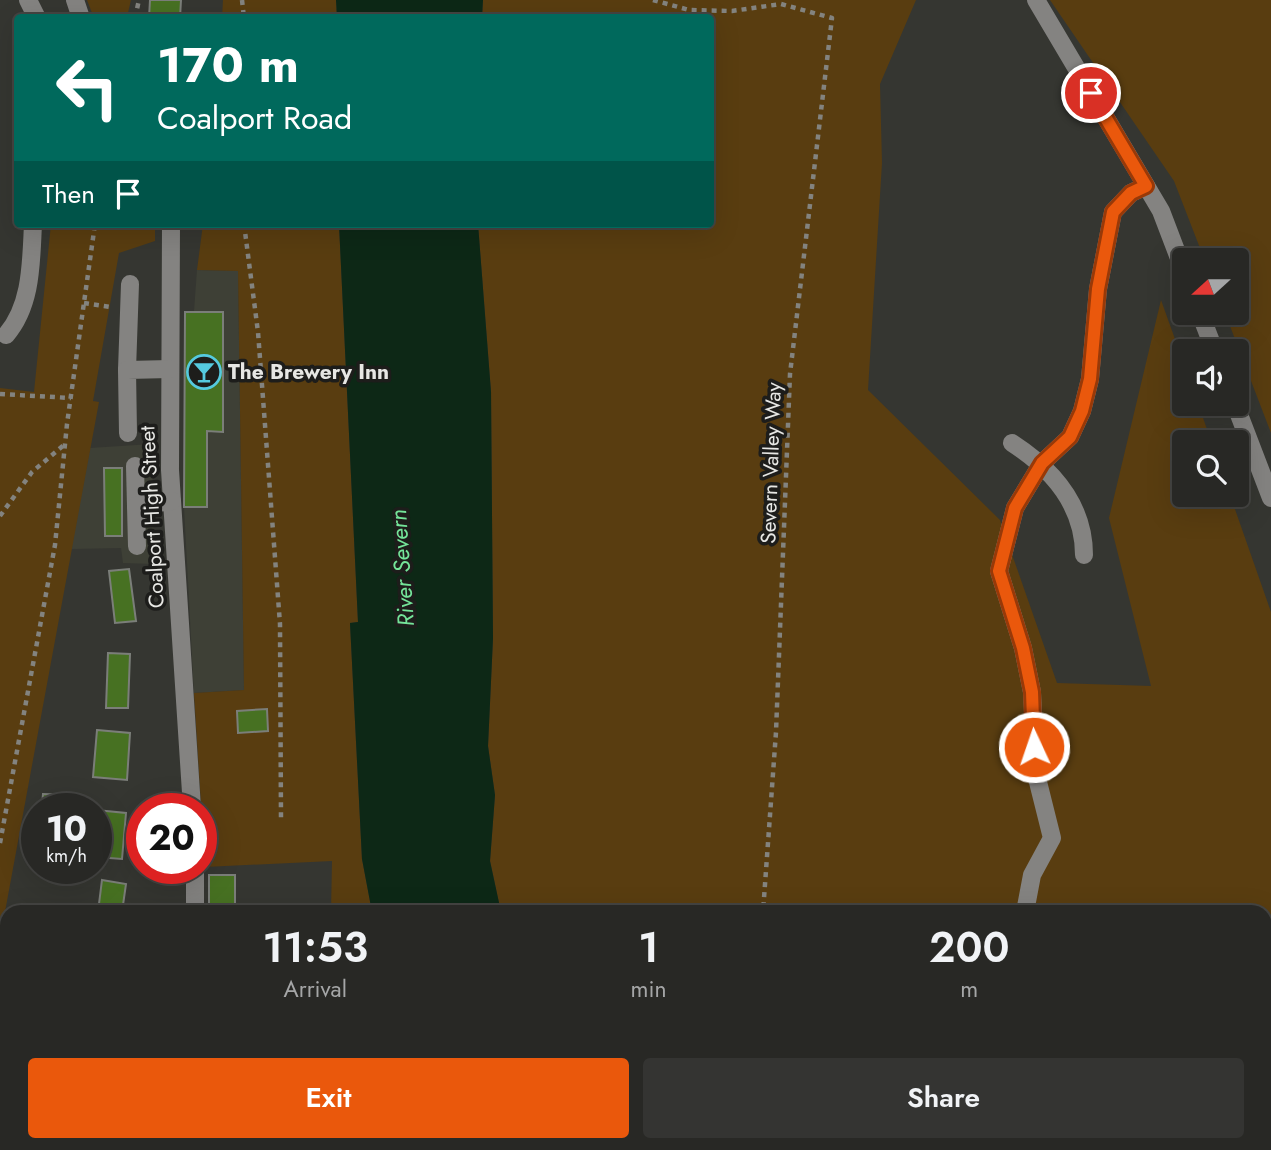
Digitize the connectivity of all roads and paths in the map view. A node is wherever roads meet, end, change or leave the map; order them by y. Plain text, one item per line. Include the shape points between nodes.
1 (653, 0) edge
2 (1037, 0) edge
3 (1146, 186) junction
4 (33, 228) edge
5 (94, 228) edge
6 (171, 228) edge
7 (245, 228) edge
8 (1175, 248) edge
9 (130, 284) dead end
10 (6, 335) dead end
11 (170, 369) junction
12 (128, 370) junction
13 (0, 394) edge
14 (71, 398) junction
15 (1240, 416) edge
16 (128, 433) dead end
17 (1012, 443) dead end
18 (65, 444) junction
19 (1042, 463) junction
20 (135, 466) dead end
21 (1271, 498) edge
22 (172, 501) junction
23 (136, 506) junction
24 (0, 516) edge
25 (137, 546) dead end
26 (1084, 555) dead end
27 (190, 793) edge
28 (281, 819) dead end
29 (0, 844) edge
30 (195, 884) edge
31 (195, 905) edge
32 (764, 905) edge
33 (1026, 905) edge

1 - 32 path, Severn Valley Way via 689,10 732,11 781,4 832,18 790,374
2 - 3 street
3 - 8 street
3 - 19 street via 1131,193 1113,212 1098,289 1090,379 1070,437
4 - 10 street via 25,301
5 - 14 path
6 - 11 street, Coalport High Street
7 - 28 path via 258,331 280,624
9 - 12 street
11 - 12 street
11 - 22 street, Coalport High Street
12 - 16 street
13 - 14 path
14 - 18 path
15 - 21 street
17 - 19 street
18 - 24 path via 32,472
18 - 29 path via 54,545
19 - 26 street via 1073,506 1084,531
19 - 33 street via 1015,508 999,571 1032,692 1036,774 1052,838 1032,874
20 - 23 street
22 - 23 street
22 - 27 street, Coalport High Street
23 - 25 street
30 - 31 street

